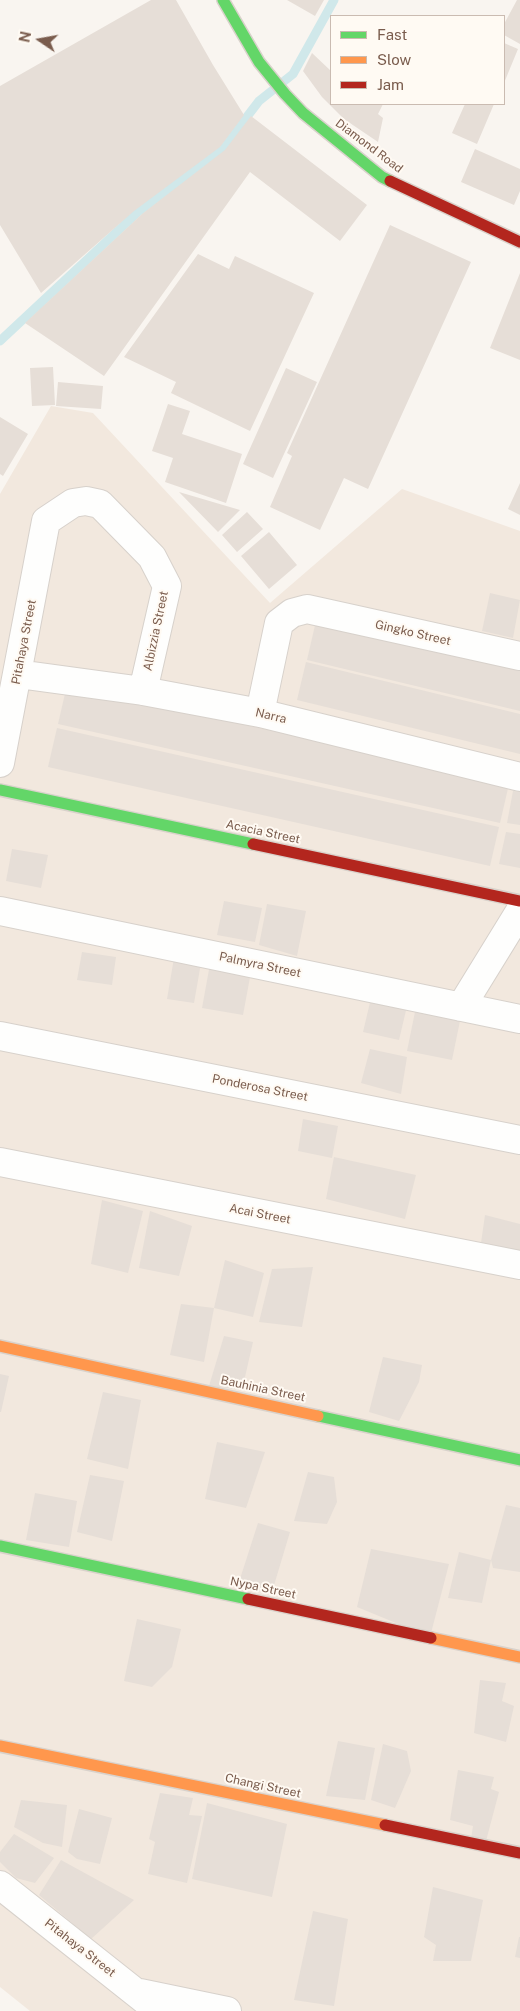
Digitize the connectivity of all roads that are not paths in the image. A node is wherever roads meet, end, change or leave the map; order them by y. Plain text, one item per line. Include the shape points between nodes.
1 (223, 0) edge
2 (520, 242) edge
3 (46, 521) joint
4 (520, 656) edge
5 (18, 674) junction
6 (143, 692) junction
7 (260, 713) junction
8 (0, 764) edge
9 (520, 777) edge
10 (0, 790) edge
11 (520, 901) edge
12 (0, 911) edge
13 (520, 911) edge
14 (461, 1006) junction
15 (520, 1018) edge
16 (0, 1036) edge
17 (520, 1140) edge
18 (0, 1162) edge
19 (520, 1265) edge
20 (0, 1346) edge
21 (520, 1460) edge
22 (0, 1546) edge
23 (520, 1656) edge
24 (0, 1746) edge
25 (520, 1853) edge
26 (0, 1885) edge
27 (137, 1993) junction
28 (159, 2011) edge
29 (227, 2011) edge

1 - 2 street, Diamond Road via 259,62 303,113 382,177
3 - 5 street, Pitahaya Street
3 - 6 street, Albizzia Street via 73,503 100,504 152,557 167,586
4 - 7 street, Gingko Street via 307,609 292,612 279,623
5 - 6 street, Narra
5 - 8 street, Pitahaya Street
6 - 7 street, Narra
7 - 9 street, Narra
10 - 11 street, Acacia Street
12 - 14 street, Palmyra Street
13 - 14 street
14 - 15 street, Palmyra Street
16 - 17 street, Ponderosa Street
18 - 19 street, Acai Street
20 - 21 street, Bauhinia Street
22 - 23 street, Nypa Street
24 - 25 street, Changi Street
26 - 27 street, Pitahaya Street
27 - 28 street, Pitahaya Street
27 - 29 street

